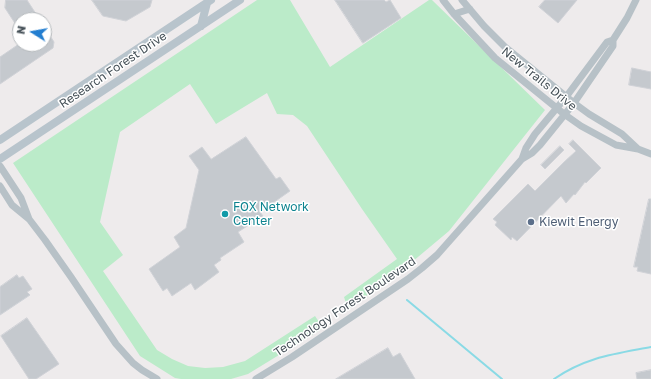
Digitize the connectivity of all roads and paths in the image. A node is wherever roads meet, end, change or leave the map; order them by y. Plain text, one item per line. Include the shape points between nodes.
1 (240, 0) edge
2 (443, 0) edge
3 (463, 0) edge
4 (636, 0) edge
5 (209, 2) edge
6 (470, 9) junction
7 (454, 14) junction
8 (201, 26) junction
9 (613, 40) junction
10 (566, 97) junction
11 (574, 103) junction
12 (557, 108) junction
13 (564, 114) junction
14 (0, 140) edge
15 (638, 149) junction
16 (651, 154) edge
17 (522, 159) junction
18 (0, 160) edge
19 (0, 166) edge
20 (0, 186) edge
21 (29, 219) junction
22 (157, 379) edge
23 (256, 379) edge

1 - 8 main road, Research Forest Drive
2 - 7 street, New Trails Drive
3 - 6 street, New Trails Drive
3 - 7 street
4 - 9 street, Technology Forest Boulevard
5 - 8 main road
5 - 14 main road, Research Forest Drive
6 - 7 street
6 - 10 street, New Trails Drive via 505,47
7 - 12 street, New Trails Drive via 495,58
8 - 18 main road, Research Forest Drive
9 - 10 street, Technology Forest Boulevard via 607,42
9 - 11 street, Technology Forest Boulevard via 613,46
10 - 11 street, New Trails Drive
10 - 12 street, Technology Forest Boulevard
11 - 13 street, Technology Forest Boulevard
11 - 15 street, New Trails Drive via 622,134
12 - 13 street, New Trails Drive
12 - 17 street, Technology Forest Boulevard via 535,134
13 - 15 street, New Trails Drive via 616,145
13 - 17 street, Technology Forest Boulevard via 532,153
15 - 16 street, New Trails Drive
17 - 23 street, Technology Forest Boulevard via 437,255 422,268
19 - 21 street via 22,198
20 - 21 street via 12,204
21 - 22 street via 116,344 133,363

